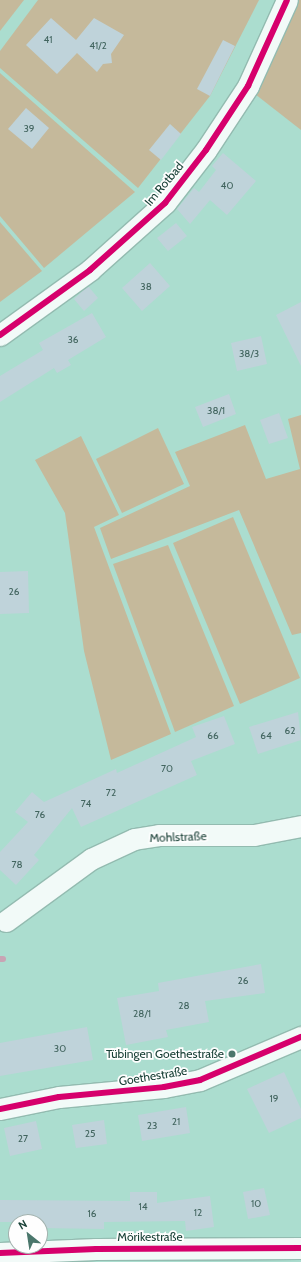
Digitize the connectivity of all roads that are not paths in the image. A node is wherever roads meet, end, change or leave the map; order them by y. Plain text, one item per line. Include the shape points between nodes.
1 (287, 0) edge
2 (0, 335) edge
3 (301, 826) edge
4 (6, 920) dead end
5 (301, 1036) edge
6 (0, 1109) edge
7 (301, 1248) edge
8 (0, 1253) edge

1 - 2 street, Im Rotbad via 248,86 180,184 145,223 90,270
3 - 4 street, Mohlstraße via 254,835 158,835 134,839 91,859
5 - 6 street, Goethestraße via 200,1080 157,1088 58,1097
7 - 8 street, Mörikestraße via 96,1249

